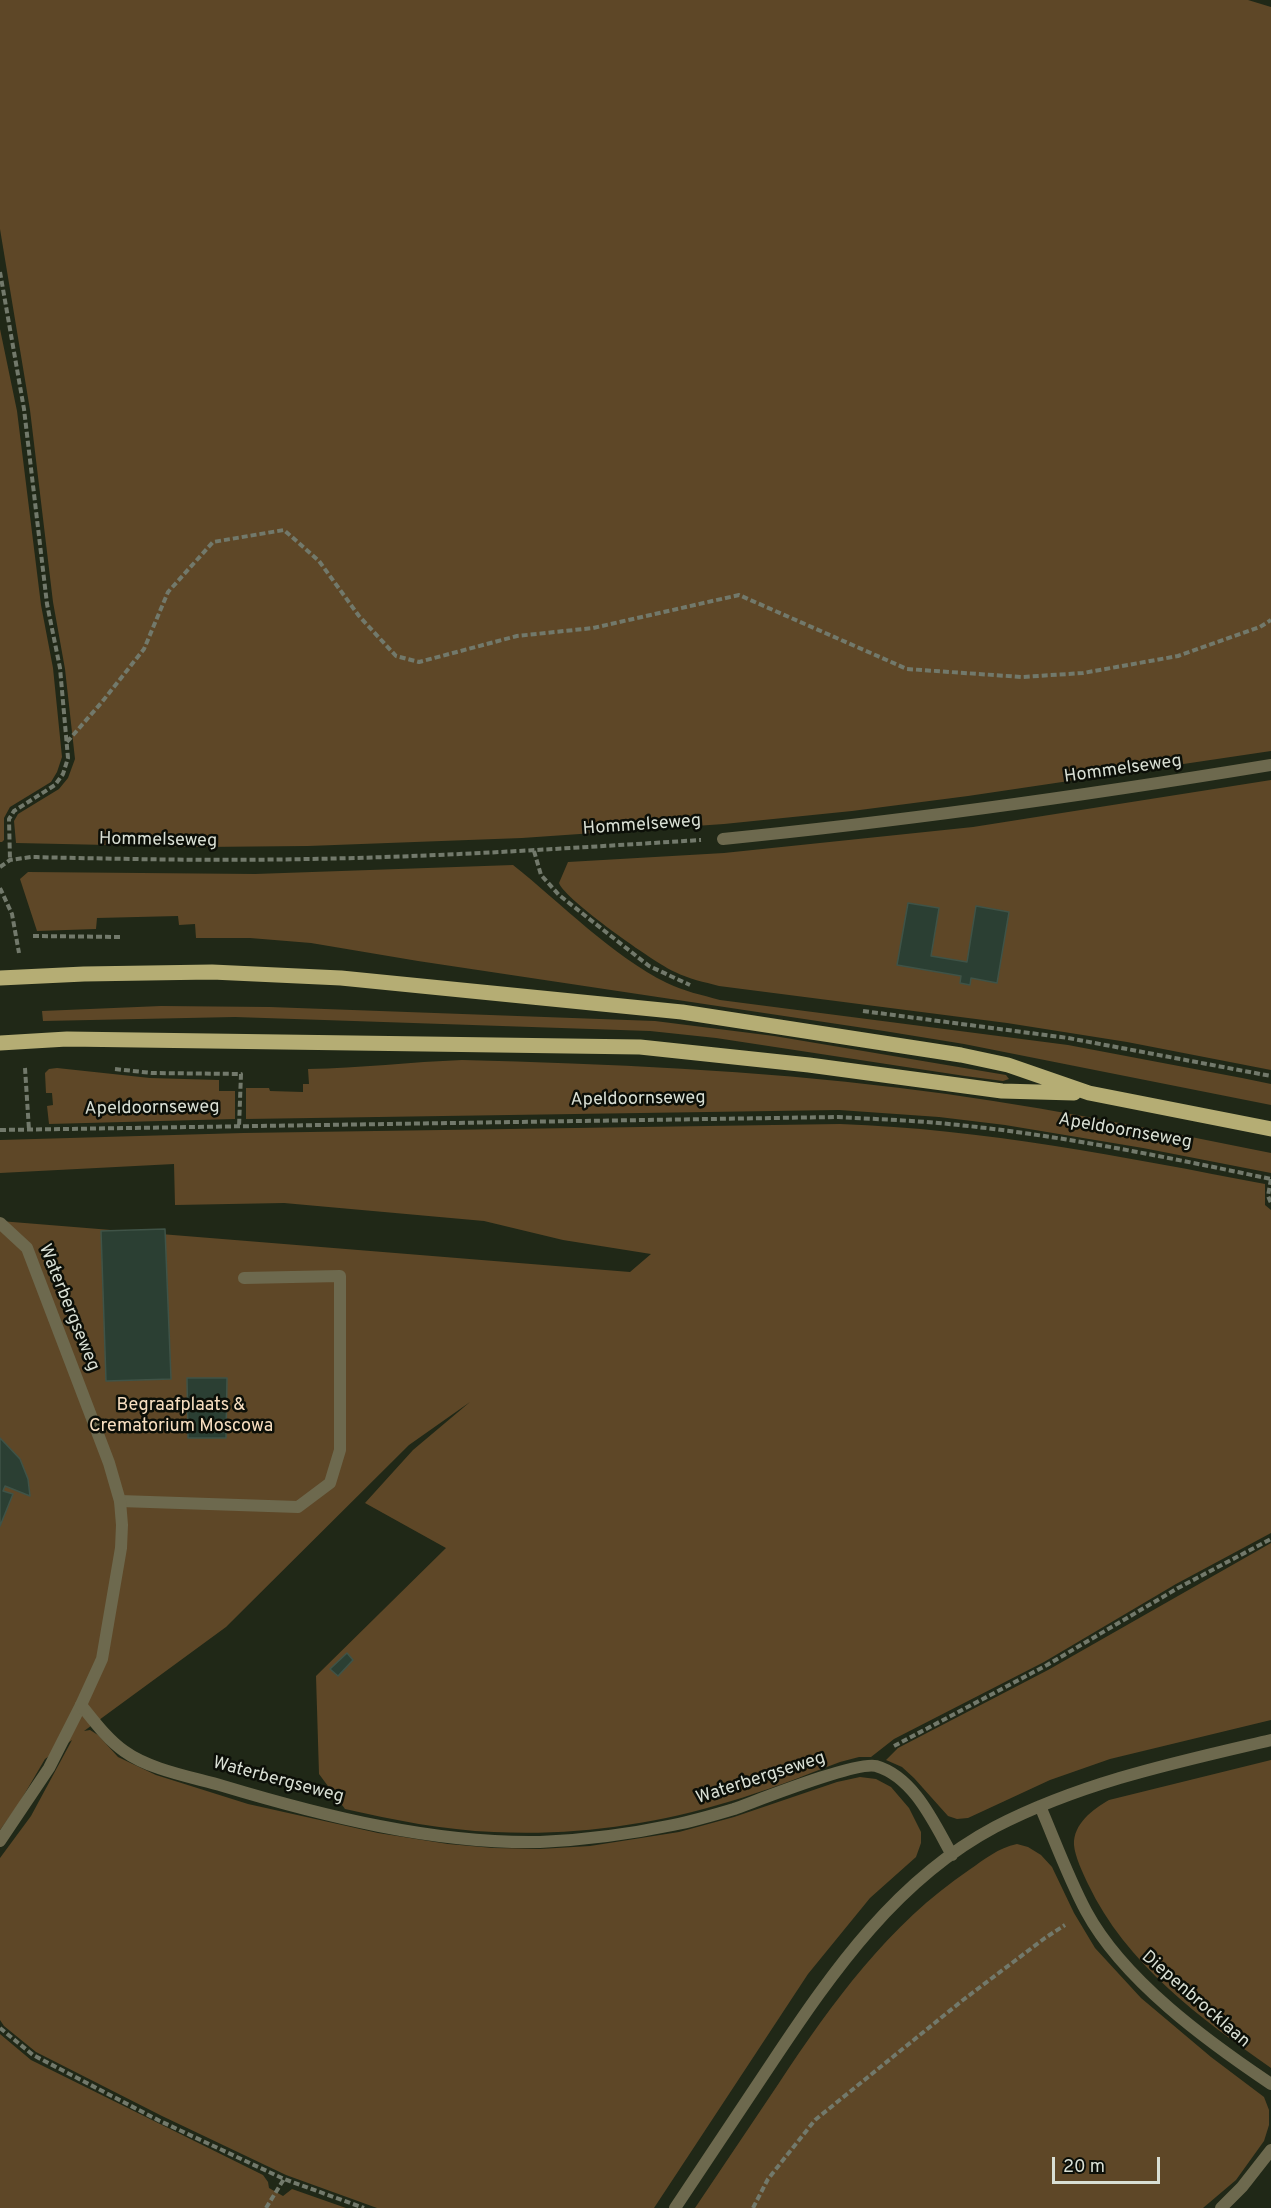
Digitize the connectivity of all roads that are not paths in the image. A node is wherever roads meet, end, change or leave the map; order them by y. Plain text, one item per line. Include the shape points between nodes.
1 (1271, 765) edge
2 (723, 839) road end
3 (0, 978) edge
4 (0, 1043) edge
5 (1089, 1093) junction
6 (1271, 1129) edge
7 (0, 1222) edge
8 (244, 1278) dead end
9 (120, 1502) junction
10 (81, 1705) junction
11 (1271, 1740) edge
12 (1040, 1806) junction
13 (0, 1841) edge
14 (952, 1855) junction
15 (1271, 2084) edge
16 (1271, 2150) edge
17 (675, 2208) edge
18 (1221, 2208) edge

1 - 2 street, Hommelseweg via 970,811
3 - 5 main road, Apeldoornseweg via 212,972 341,978 682,1012 961,1055 1008,1065
4 - 5 main road, Apeldoornseweg via 67,1039 640,1047 1002,1091
5 - 6 main road, Apeldoornseweg
7 - 9 street, Waterbergseweg via 27,1248 109,1463
8 - 9 street via 340,1276 340,1450 330,1483 298,1507
9 - 10 street, Waterbergseweg via 121,1548 102,1659
10 - 13 street via 49,1768
10 - 14 street, Waterbergseweg via 124,1751 160,1768 331,1815 494,1841 588,1838 675,1825 852,1768 874,1765 901,1779 924,1806
11 - 12 street via 1121,1776
12 - 14 street via 993,1828
12 - 15 street, Diepenbrocklaan via 1086,1911 1115,1953 1150,1990 1218,2047
14 - 17 street via 883,1914 846,1957
16 - 18 street

